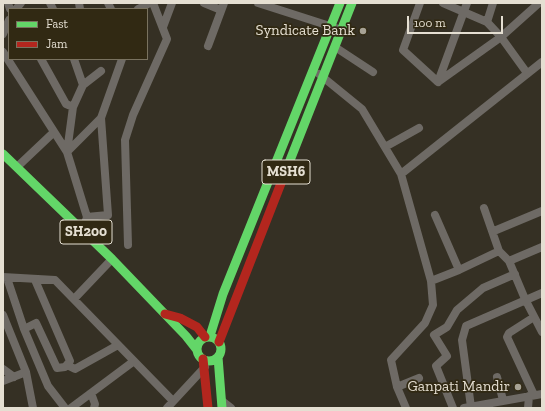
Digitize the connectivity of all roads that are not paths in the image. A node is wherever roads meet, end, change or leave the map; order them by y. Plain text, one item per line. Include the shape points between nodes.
1 (152, 3) edge
2 (172, 3) edge
3 (204, 3) edge
4 (258, 3) edge
5 (340, 3) edge
6 (352, 3) edge
7 (420, 3) edge
8 (443, 3) edge
9 (493, 3) edge
10 (269, 5) edge
11 (534, 5) edge
12 (222, 6) edge
13 (466, 7) edge
14 (140, 8) edge
15 (8, 22) edge
16 (487, 22) junction
17 (330, 26) junction
18 (163, 27) junction
19 (342, 29) junction
20 (3, 34) edge
21 (501, 37) junction
22 (208, 46) dead end
23 (335, 47) junction
24 (8, 60) edge
25 (42, 60) edge
26 (74, 60) edge
27 (122, 60) edge
28 (541, 65) edge
29 (101, 70) dead end
30 (313, 71) junction
31 (373, 72) dead end
32 (527, 73) junction
33 (324, 76) junction
34 (438, 82) junction
35 (83, 86) junction
36 (73, 107) junction
37 (101, 118) junction
38 (419, 128) dead end
39 (54, 132) junction
40 (385, 147) junction
41 (67, 152) junction
42 (3, 154) edge
43 (17, 167) junction
44 (401, 174) junction
45 (484, 208) dead end
46 (542, 211) edge
47 (435, 215) dead end
48 (87, 217) junction
49 (84, 230) junction
50 (494, 231) junction
51 (128, 245) dead end
52 (542, 248) edge
53 (499, 251) junction
54 (112, 259) junction
55 (509, 261) junction
56 (459, 270) junction
57 (515, 274) junction
58 (5, 277) edge
59 (35, 280) junction
60 (431, 281) junction
61 (542, 293) edge
62 (74, 299) junction
63 (525, 299) junction
64 (164, 314) junction
65 (3, 315) edge
66 (534, 317) junction
67 (24, 329) junction
68 (542, 332) edge
69 (207, 337) junction
70 (219, 342) junction
71 (118, 345) junction
72 (197, 350) junction
73 (218, 357) junction
74 (134, 361) junction
75 (204, 363) junction
76 (67, 365) junction
77 (3, 369) edge
78 (26, 372) junction
79 (14, 377) junction
80 (497, 377) dead end
81 (419, 378) dead end
82 (3, 381) edge
83 (397, 387) junction
84 (91, 393) junction
85 (537, 396) edge
86 (503, 400) junction
87 (173, 401) junction
88 (222, 404) edge
89 (489, 406) edge
90 (468, 407) edge
91 (33, 408) edge
92 (66, 408) edge
93 (71, 408) edge
94 (94, 408) edge
95 (167, 408) edge
96 (208, 408) edge
97 (231, 408) edge
98 (406, 408) edge
99 (453, 408) edge
100 (528, 408) edge

1 - 14 street
1 - 18 street
2 - 18 street
3 - 12 street
4 - 10 street
5 - 17 main road, MSH6
6 - 19 main road, MSH6
7 - 34 street via 403,50
8 - 13 street
9 - 16 street
10 - 17 street
11 - 21 street
12 - 22 street
13 - 16 street
13 - 34 street
15 - 20 street
16 - 21 street
17 - 19 street
17 - 30 main road, MSH6
18 - 51 street via 167,39 133,115 125,140
19 - 23 main road, MSH6
21 - 32 street
21 - 34 street
23 - 31 street
23 - 33 main road, MSH6
24 - 39 street
25 - 36 street via 66,104
26 - 35 street
27 - 37 street
28 - 32 street
29 - 35 street
30 - 33 street
30 - 69 main road, MSH6
32 - 44 street
33 - 40 street via 362,109
33 - 70 main road, MSH6
35 - 36 street
36 - 41 street
37 - 41 street
37 - 48 street via 108,215
38 - 40 street
39 - 41 street
39 - 43 street
40 - 44 street
41 - 48 street
42 - 43 main road, SH200
43 - 49 main road, SH200
44 - 60 street
45 - 50 street
46 - 50 street
47 - 56 street
48 - 49 street
49 - 54 main road, SH200
50 - 53 street
52 - 55 street
53 - 55 street
53 - 56 street
54 - 62 street
54 - 64 main road, SH200
55 - 57 street
56 - 60 street
57 - 63 street
57 - 99 street via 483,288 457,310 447,327 434,335 447,356 436,366
58 - 59 street
58 - 67 street
59 - 62 street via 55,280
59 - 76 street via 70,361
60 - 83 street via 433,305 425,323 391,360
61 - 63 street
62 - 71 street
63 - 66 street
63 - 90 street via 466,326 462,340
64 - 69 main road, SH200 via 180,318
64 - 72 main road, SH200
65 - 78 street
66 - 68 street
66 - 85 street via 509,333 507,337
67 - 76 street via 36,323 57,368
67 - 92 street via 48,386
69 - 70 main road
69 - 72 main road via 197,345
70 - 73 main road via 221,352
71 - 74 street
71 - 76 street via 75,369
72 - 75 main road
73 - 75 main road
73 - 88 main road
74 - 84 street
74 - 87 street
75 - 87 street
75 - 96 main road
77 - 79 street
78 - 79 street
78 - 91 street
79 - 82 street
80 - 86 street
81 - 83 street
83 - 98 street
84 - 93 street
84 - 94 street
85 - 86 street
85 - 100 street
86 - 89 street
87 - 95 street
88 - 97 street
89 - 90 street

